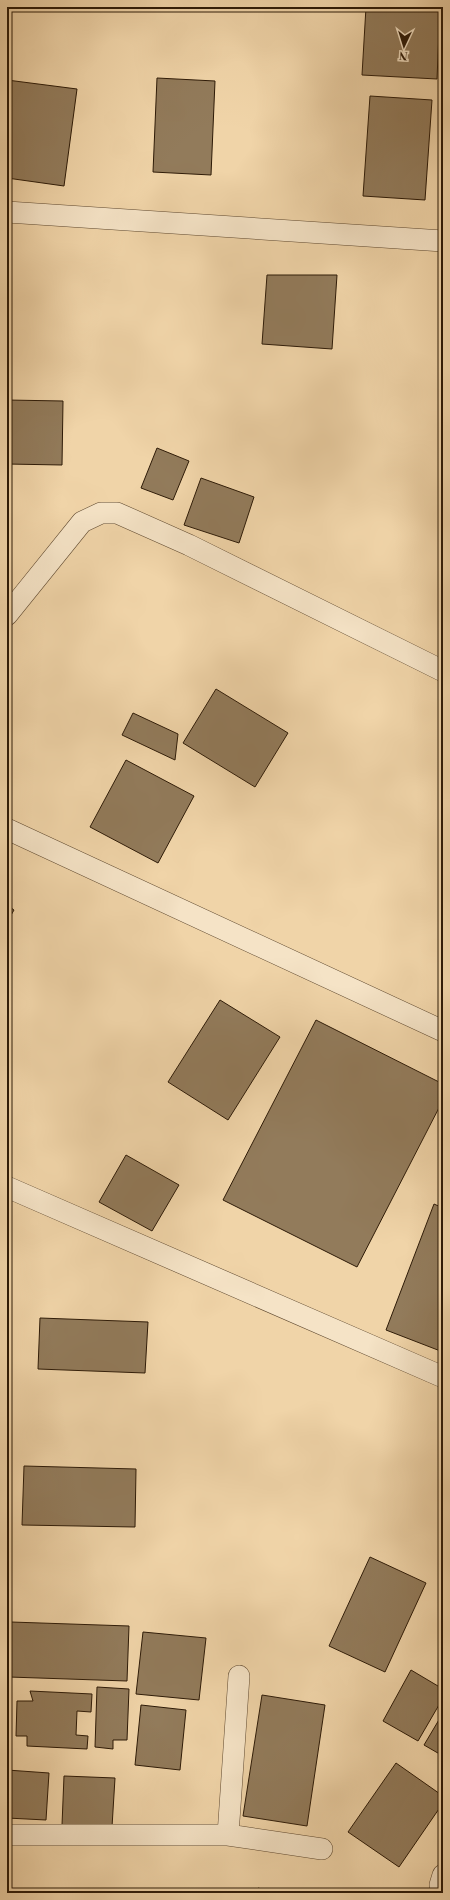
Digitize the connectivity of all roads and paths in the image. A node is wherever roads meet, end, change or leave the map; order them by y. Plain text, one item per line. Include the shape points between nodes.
1 (7, 212) edge
2 (443, 241) edge
3 (7, 614) edge
4 (443, 671) edge
5 (7, 830) edge
6 (443, 1030) edge
7 (7, 1187) edge
8 (443, 1377) edge
9 (239, 1676) dead end
10 (7, 1835) edge
11 (228, 1835) junction
12 (322, 1849) dead end
13 (443, 1875) edge
14 (443, 1890) edge

1 - 2 street
3 - 4 street via 82,522 101,513 117,513 189,545
5 - 6 street
7 - 8 street
9 - 11 street
10 - 11 street
11 - 12 street
13 - 14 street via 440,1885

